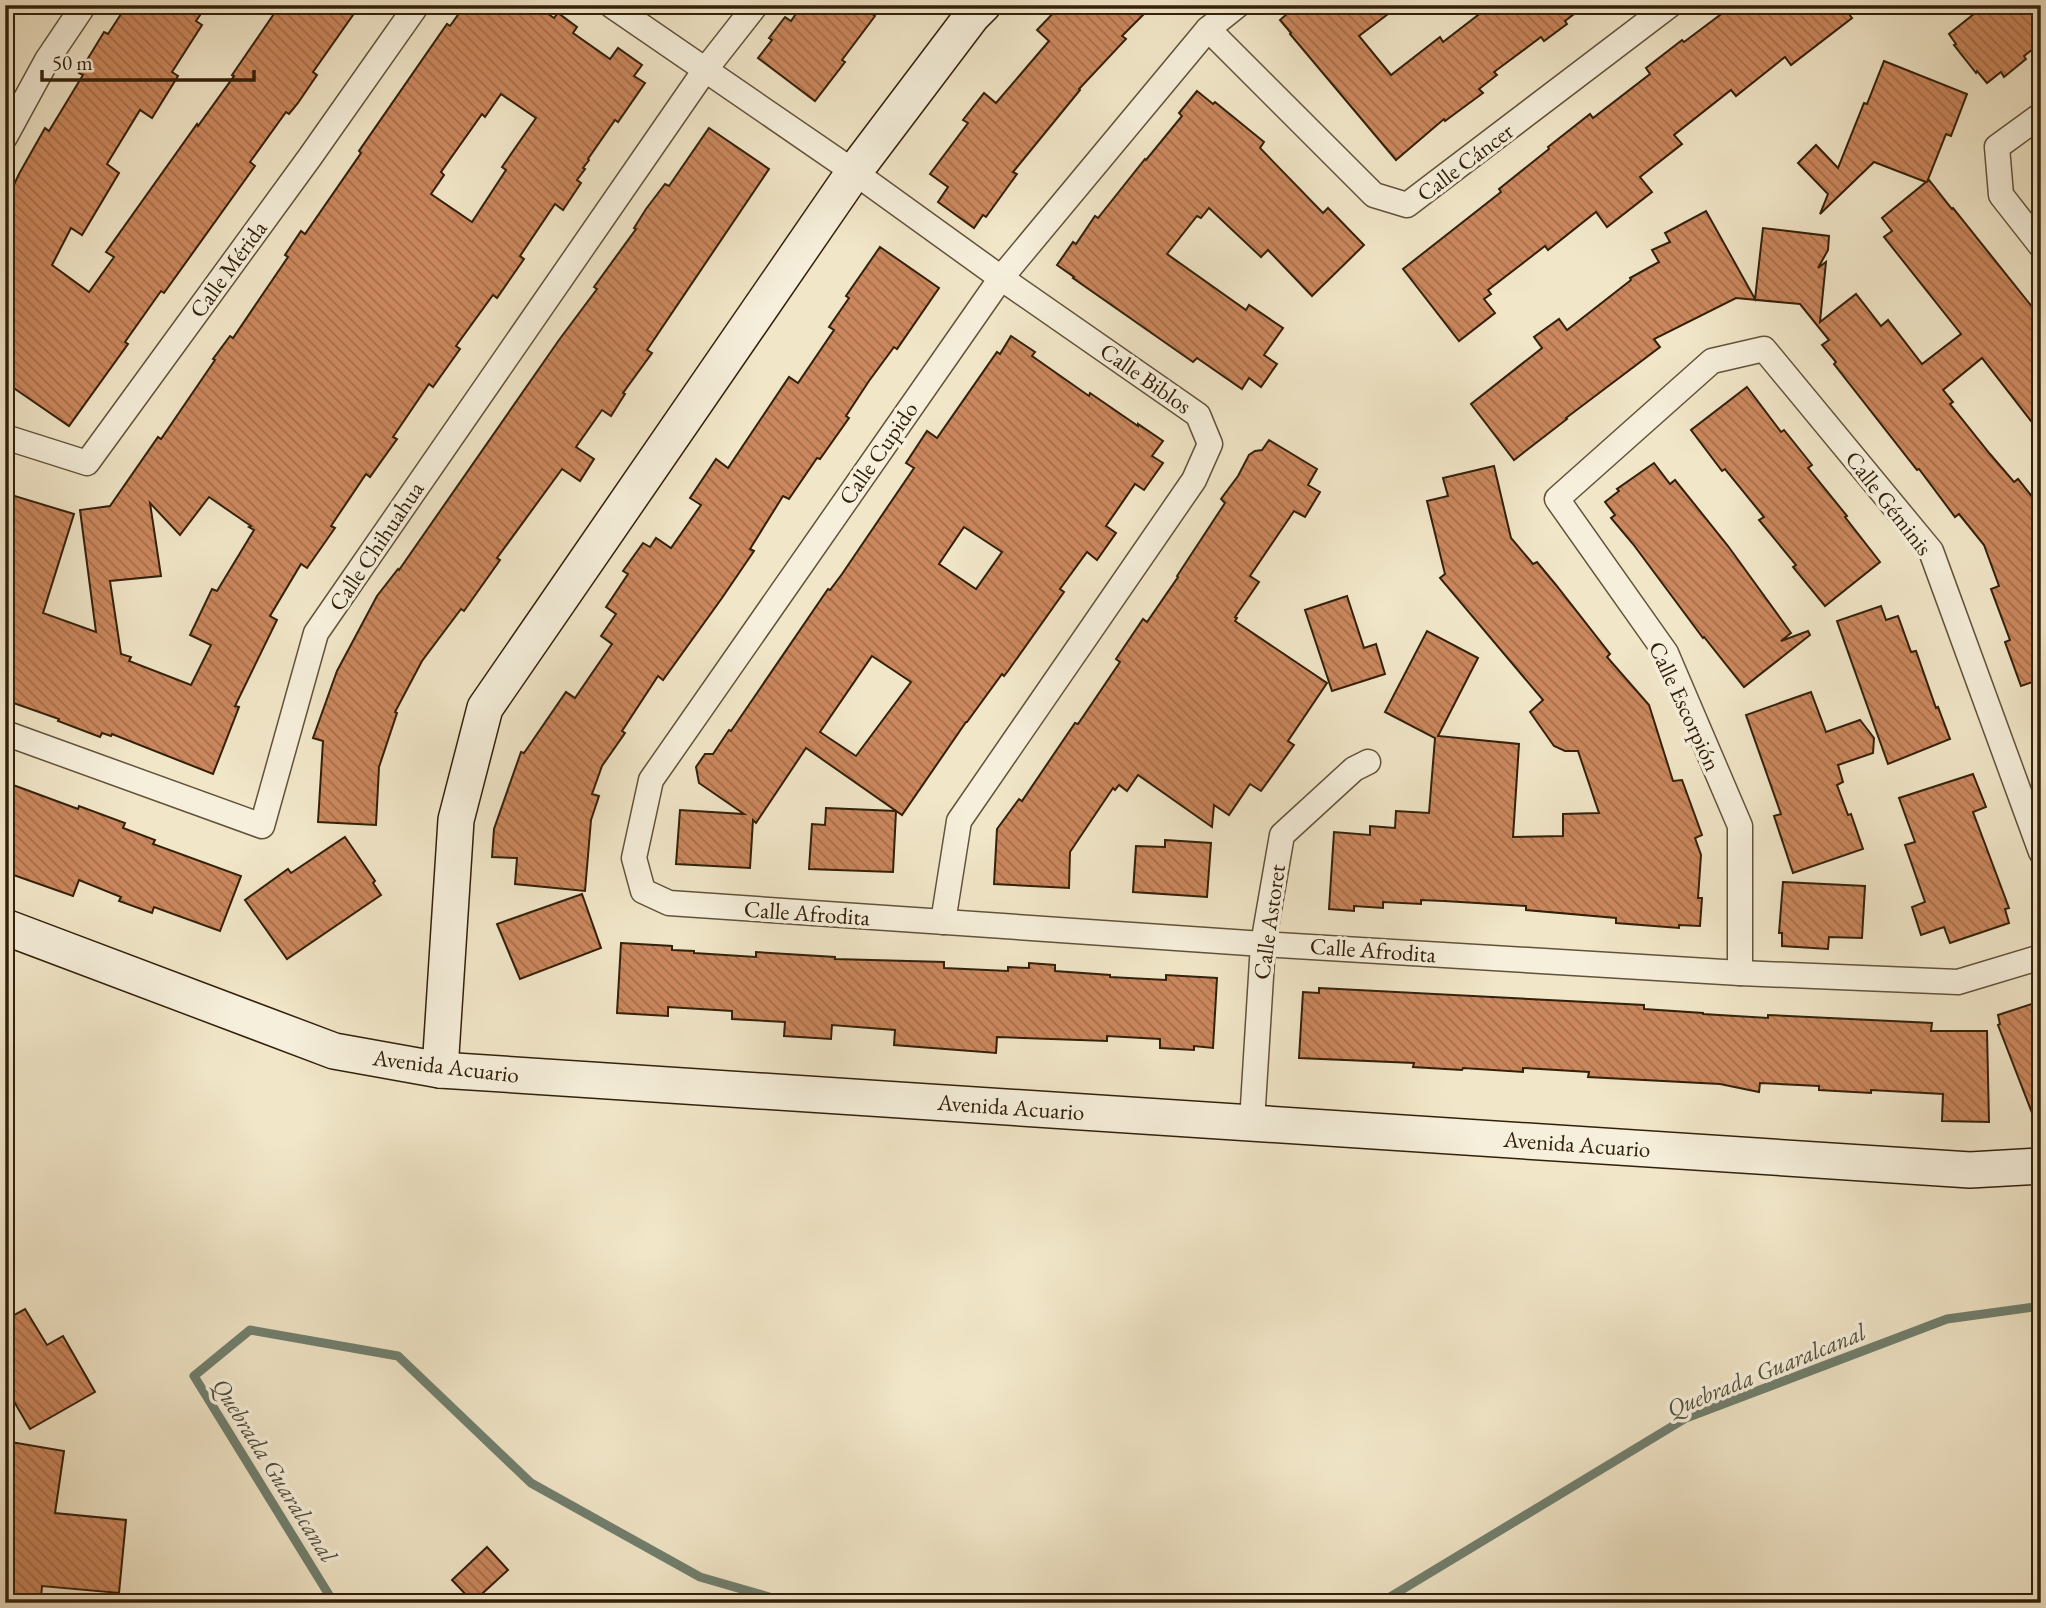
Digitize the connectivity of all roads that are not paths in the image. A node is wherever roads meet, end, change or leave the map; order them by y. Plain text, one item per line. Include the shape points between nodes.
1 (84, 5) edge
2 (417, 5) edge
3 (611, 5) edge
4 (756, 5) edge
5 (983, 5) edge
6 (1237, 5) edge
7 (1670, 5) edge
8 (1208, 29) junction
9 (705, 70) junction
10 (2041, 114) edge
11 (5, 137) edge
12 (854, 172) junction
13 (2036, 239) edge
14 (1001, 278) junction
15 (1644, 420) joint
16 (5, 437) edge
17 (5, 733) edge
18 (1368, 762) dead end
19 (2041, 852) edge
20 (702, 905) joint
21 (943, 922) junction
22 (5, 928) edge
23 (1263, 943) junction
24 (2041, 957) edge
25 (1740, 973) junction
26 (440, 1070) junction
27 (1252, 1122) junction
28 (2041, 1166) edge

1 - 11 street via 47,60
2 - 16 street, Calle Mérida via 87,463
3 - 9 street, Calle Biblos
4 - 9 street
5 - 12 street
6 - 8 street, Calle Cupido
7 - 8 street, Calle Cáncer via 1407,205 1374,195
8 - 14 street, Calle Cupido
9 - 12 street, Calle Biblos
9 - 17 street, Calle Chihuahua via 316,632 262,826
10 - 13 street via 1997,147 2001,195
12 - 14 street, Calle Biblos
12 - 26 street via 485,708 456,820
14 - 20 street, Calle Cupido via 651,780 634,858 643,891 669,903
14 - 21 street, Calle Biblos via 1198,415 1210,444 1194,480 959,821
15 - 19 street, Calle Géminis via 1712,361 1764,349 1931,551
15 - 25 street, Calle Escorpión via 1557,499 1666,653 1740,826
18 - 23 street, Calle Astoret via 1354,769 1282,835
20 - 21 street, Calle Afrodita
21 - 23 street, Calle Afrodita
22 - 26 street, Avenida Acuario via 334,1051
23 - 25 street, Calle Afrodita
23 - 27 street, Calle Astoret
24 - 25 street, Calle Afrodita via 1958,982
26 - 27 street, Avenida Acuario
27 - 28 street, Avenida Acuario via 1970,1170

